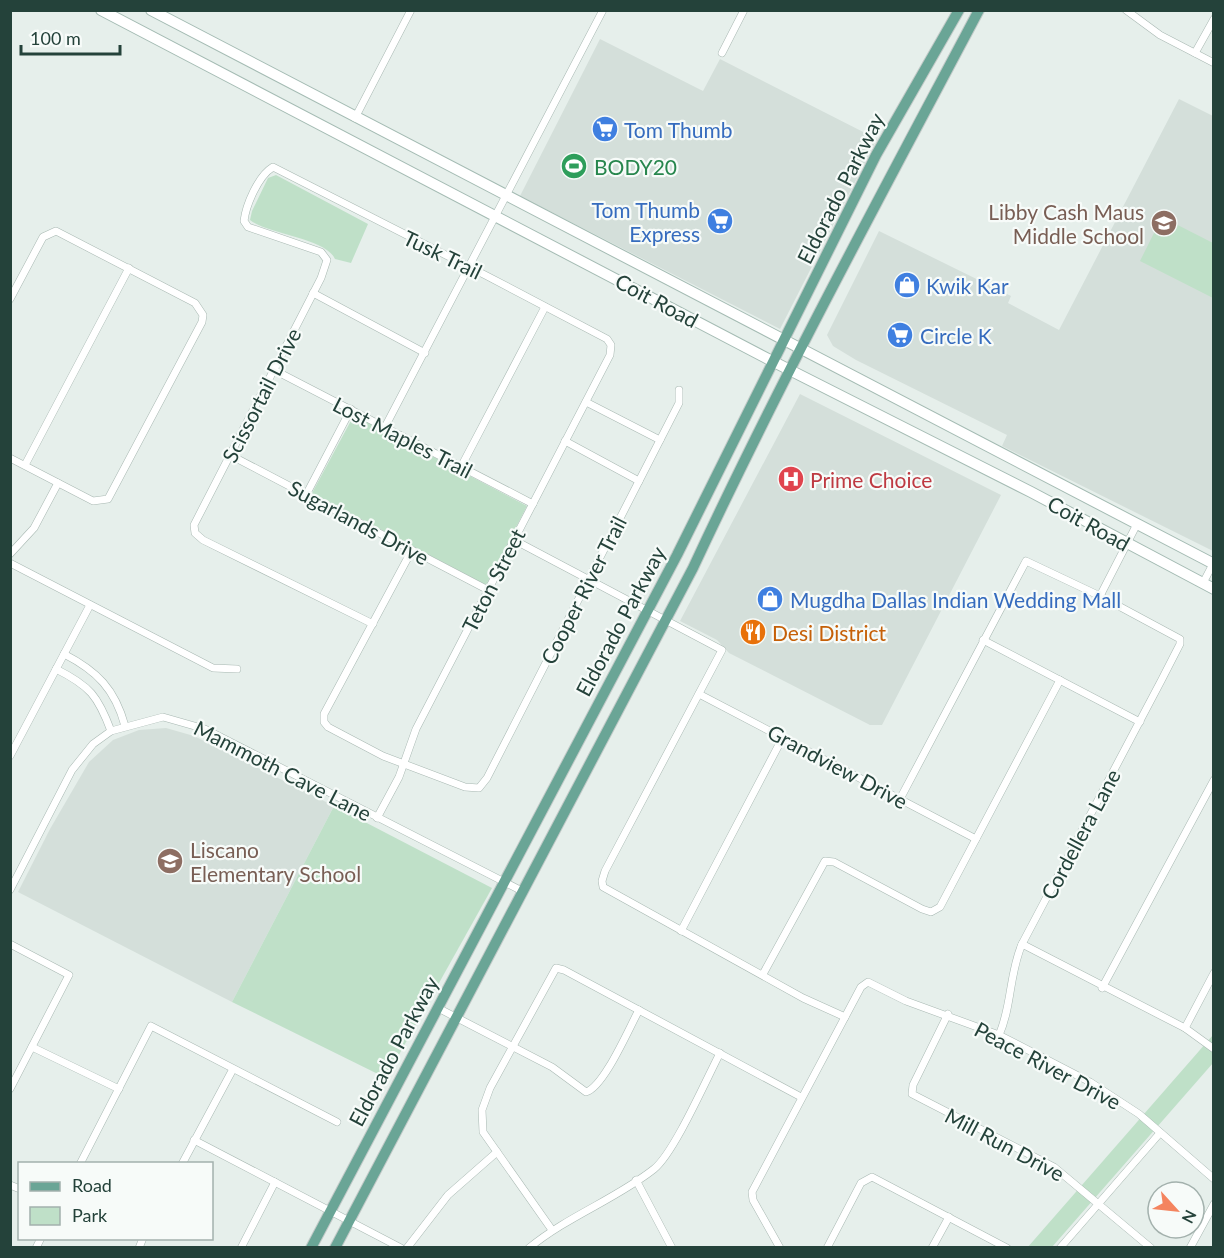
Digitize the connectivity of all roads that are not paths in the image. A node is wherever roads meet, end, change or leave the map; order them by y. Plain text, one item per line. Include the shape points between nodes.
1 (101, 10) edge
2 (151, 10) edge
3 (411, 10) edge
4 (603, 10) edge
5 (744, 10) edge
6 (960, 10) edge
7 (1126, 10) edge
8 (977, 15) edge
9 (1214, 20) edge
10 (722, 53) dead end
11 (1195, 53) junction
12 (1214, 63) edge
13 (355, 118) junction
14 (506, 197) junction
15 (852, 205) junction
16 (871, 214) junction
17 (496, 216) junction
18 (327, 256) joint
19 (470, 267) junction
20 (129, 268) junction
21 (313, 293) junction
22 (10, 299) edge
23 (546, 307) junction
24 (784, 341) junction
25 (611, 345) joint
26 (800, 348) junction
27 (425, 353) junction
28 (772, 361) junction
29 (790, 369) junction
30 (274, 370) junction
31 (679, 390) dead end
32 (586, 402) junction
33 (351, 410) junction
34 (934, 418) junction
35 (386, 428) junction
36 (924, 437) junction
37 (660, 440) junction
38 (565, 441) junction
39 (230, 455) junction
40 (10, 458) edge
41 (25, 465) junction
42 (461, 467) junction
43 (1041, 474) junction
44 (639, 481) junction
45 (58, 483) junction
46 (1031, 492) junction
47 (306, 495) junction
48 (704, 498) junction
49 (533, 504) junction
50 (720, 507) junction
51 (1137, 524) junction
52 (514, 540) junction
53 (1127, 544) junction
54 (412, 550) junction
55 (10, 554) edge
56 (10, 563) edge
57 (1213, 563) edge
58 (588, 580) junction
59 (1203, 583) junction
60 (1214, 589) edge
61 (488, 590) junction
62 (1100, 596) junction
63 (90, 605) junction
64 (648, 611) junction
65 (665, 621) junction
66 (373, 624) junction
67 (983, 640) junction
68 (64, 654) junction
69 (56, 669) junction
70 (237, 669) dead end
71 (1060, 680) junction
72 (699, 694) junction
73 (1140, 722) junction
74 (125, 726) junction
75 (111, 731) junction
76 (783, 737) junction
77 (10, 756) edge
78 (403, 764) junction
79 (1214, 780) edge
80 (900, 799) junction
81 (377, 818) junction
82 (976, 839) junction
83 (504, 883) junction
84 (10, 890) edge
85 (522, 891) junction
86 (681, 931) junction
87 (10, 944) edge
88 (1022, 944) junction
89 (1214, 973) edge
90 (763, 974) junction
91 (1102, 988) junction
92 (438, 1008) junction
93 (639, 1010) junction
94 (948, 1014) junction
95 (455, 1016) junction
96 (845, 1017) junction
97 (1185, 1028) junction
98 (999, 1035) junction
99 (32, 1047) junction
100 (512, 1047) junction
101 (1214, 1049) edge
102 (720, 1053) junction
103 (233, 1069) junction
104 (10, 1089) edge
105 (119, 1089) junction
106 (801, 1097) junction
107 (337, 1122) dead end
108 (1160, 1133) junction
109 (194, 1140) junction
110 (497, 1152) junction
111 (81, 1162) edge
112 (183, 1162) edge
113 (1214, 1179) edge
114 (636, 1180) junction
115 (275, 1182) junction
116 (1099, 1202) junction
117 (1214, 1204) edge
118 (331, 1210) junction
119 (949, 1217) junction
120 (349, 1220) junction
121 (552, 1230) junction
122 (241, 1248) edge
123 (311, 1248) edge
124 (335, 1248) edge
125 (401, 1248) edge
126 (407, 1248) edge
127 (529, 1248) edge
128 (672, 1248) edge
129 (780, 1248) edge
130 (827, 1248) edge
131 (932, 1248) edge
132 (1007, 1248) edge
133 (1060, 1248) edge
134 (1151, 1248) edge
135 (1190, 1248) edge

1 - 17 main road, Coit Road
2 - 13 main road, Coit Road
3 - 13 street
4 - 14 street
5 - 10 street
6 - 8 main road
6 - 15 main road, Eldorado Parkway
7 - 11 street via 1160,35
8 - 16 main road, Eldorado Parkway
9 - 11 street
11 - 12 street
13 - 14 main road, Coit Road
14 - 17 street
14 - 24 main road, Coit Road
15 - 16 main road
15 - 24 main road, Eldorado Parkway
16 - 26 main road, Eldorado Parkway
17 - 19 street
17 - 28 main road, Coit Road
18 - 19 street, Tusk Trail via 248,227 244,221 254,194 273,167
18 - 21 street, Scissortail Drive
19 - 23 street, Tusk Trail
19 - 27 street
20 - 22 street via 62,232 51,231 42,239
20 - 41 street
20 - 45 street via 195,303 203,312 202,322 112,495 103,501 92,500
21 - 27 street
21 - 30 street, Scissortail Drive
23 - 25 street, Tusk Trail via 607,339
23 - 42 street
24 - 26 main road, Coit Road
24 - 28 main road, Eldorado Parkway
25 - 32 street, Teton Street via 610,355
26 - 29 main road, Eldorado Parkway
26 - 34 main road, Coit Road
27 - 35 street
28 - 29 main road, Coit Road
28 - 48 main road, Eldorado Parkway
29 - 36 main road, Coit Road
29 - 50 main road, Eldorado Parkway
30 - 33 street, Lost Maples Trail
30 - 39 street, Scissortail Drive
31 - 37 street, Cooper River Trail via 679,403
32 - 37 street
32 - 38 street, Teton Street
33 - 35 street, Lost Maples Trail
33 - 47 street
34 - 36 main road
34 - 43 main road, Coit Road
35 - 42 street, Lost Maples Trail
36 - 46 main road, Coit Road
37 - 44 street, Cooper River Trail
38 - 44 street
38 - 49 street, Teton Street
39 - 47 street, Sugarlands Drive
39 - 66 street, Scissortail Drive via 194,525 195,533
40 - 41 street
41 - 45 street
42 - 49 street, Lost Maples Trail
43 - 46 main road
43 - 51 main road, Coit Road
44 - 58 street, Cooper River Trail
45 - 55 street via 34,528
46 - 53 main road, Coit Road
47 - 54 street, Sugarlands Drive
48 - 50 main road
48 - 64 main road, Eldorado Parkway
49 - 52 street, Teton Street
50 - 65 main road, Eldorado Parkway
51 - 53 street
51 - 57 main road, Coit Road
52 - 58 street
52 - 61 street, Teton Street
53 - 59 main road, Coit Road
53 - 62 street
54 - 61 street, Sugarlands Drive
54 - 66 street
56 - 63 street
57 - 59 street
58 - 64 street
58 - 78 street, Cooper River Trail via 479,788 465,787
59 - 60 main road, Coit Road
61 - 78 street, Teton Street via 416,729
62 - 67 street via 1026,561
62 - 73 street, Cordellera Lane via 1180,639
63 - 68 street
63 - 70 street via 213,668
64 - 65 street
64 - 83 main road, Eldorado Parkway
65 - 72 street via 722,650
65 - 85 main road, Eldorado Parkway
66 - 78 street via 324,714 324,722 360,745
67 - 71 street
67 - 80 street
68 - 69 street
68 - 74 street via 107,684
69 - 75 street via 94,694
69 - 77 street
71 - 73 street
71 - 82 street
72 - 76 street, Grandview Drive
72 - 86 street via 605,872 602,885
73 - 88 street, Cordellera Lane
74 - 75 street, Mammoth Cave Lane
74 - 81 street, Mammoth Cave Lane via 163,717 186,721
75 - 84 street, Mammoth Cave Lane via 93,744 72,771
76 - 80 street, Grandview Drive
76 - 86 street
78 - 81 street, Teton Street
79 - 91 street
80 - 82 street, Grandview Drive
81 - 83 street, Mammoth Cave Lane
82 - 90 street via 940,908 933,911 825,861
83 - 85 street, Mammoth Cave Lane
83 - 92 main road, Eldorado Parkway
85 - 95 main road, Eldorado Parkway
86 - 90 street
87 - 99 street via 69,975
88 - 91 street
88 - 98 street, Cordellera Lane via 1012,975 1007,1016
89 - 97 street
90 - 96 street
91 - 97 street
92 - 95 street
92 - 118 main road, Eldorado Parkway
93 - 100 street via 556,968
93 - 100 street via 604,1075 588,1092 552,1067
93 - 102 street
94 - 96 street, Peace River Drive via 906,1000 873,983 864,984
94 - 98 street, Peace River Drive
94 - 116 street, Mill Run Drive via 911,1093 1054,1167
95 - 100 street
95 - 120 main road, Eldorado Parkway
96 - 106 street
97 - 101 street
98 - 108 street, Peace River Drive via 1115,1097
99 - 104 street
99 - 105 street
100 - 110 street via 482,1110 483,1132
102 - 106 street
102 - 114 street via 666,1154
103 - 105 street via 152,1026
103 - 107 street
103 - 109 street
105 - 111 street
106 - 129 street via 752,1196
108 - 113 street, Peace River Drive
108 - 116 street
109 - 112 street
109 - 115 street
110 - 121 street
110 - 126 street via 448,1195
114 - 121 street
114 - 128 street
115 - 118 street
115 - 122 street
116 - 133 street
116 - 134 street, Mill Run Drive
117 - 135 street
118 - 120 street
118 - 123 main road, Eldorado Parkway
119 - 130 street via 877,1179 868,1178 859,1187
119 - 131 street
119 - 132 street
120 - 124 main road, Eldorado Parkway
120 - 125 street
121 - 127 street

